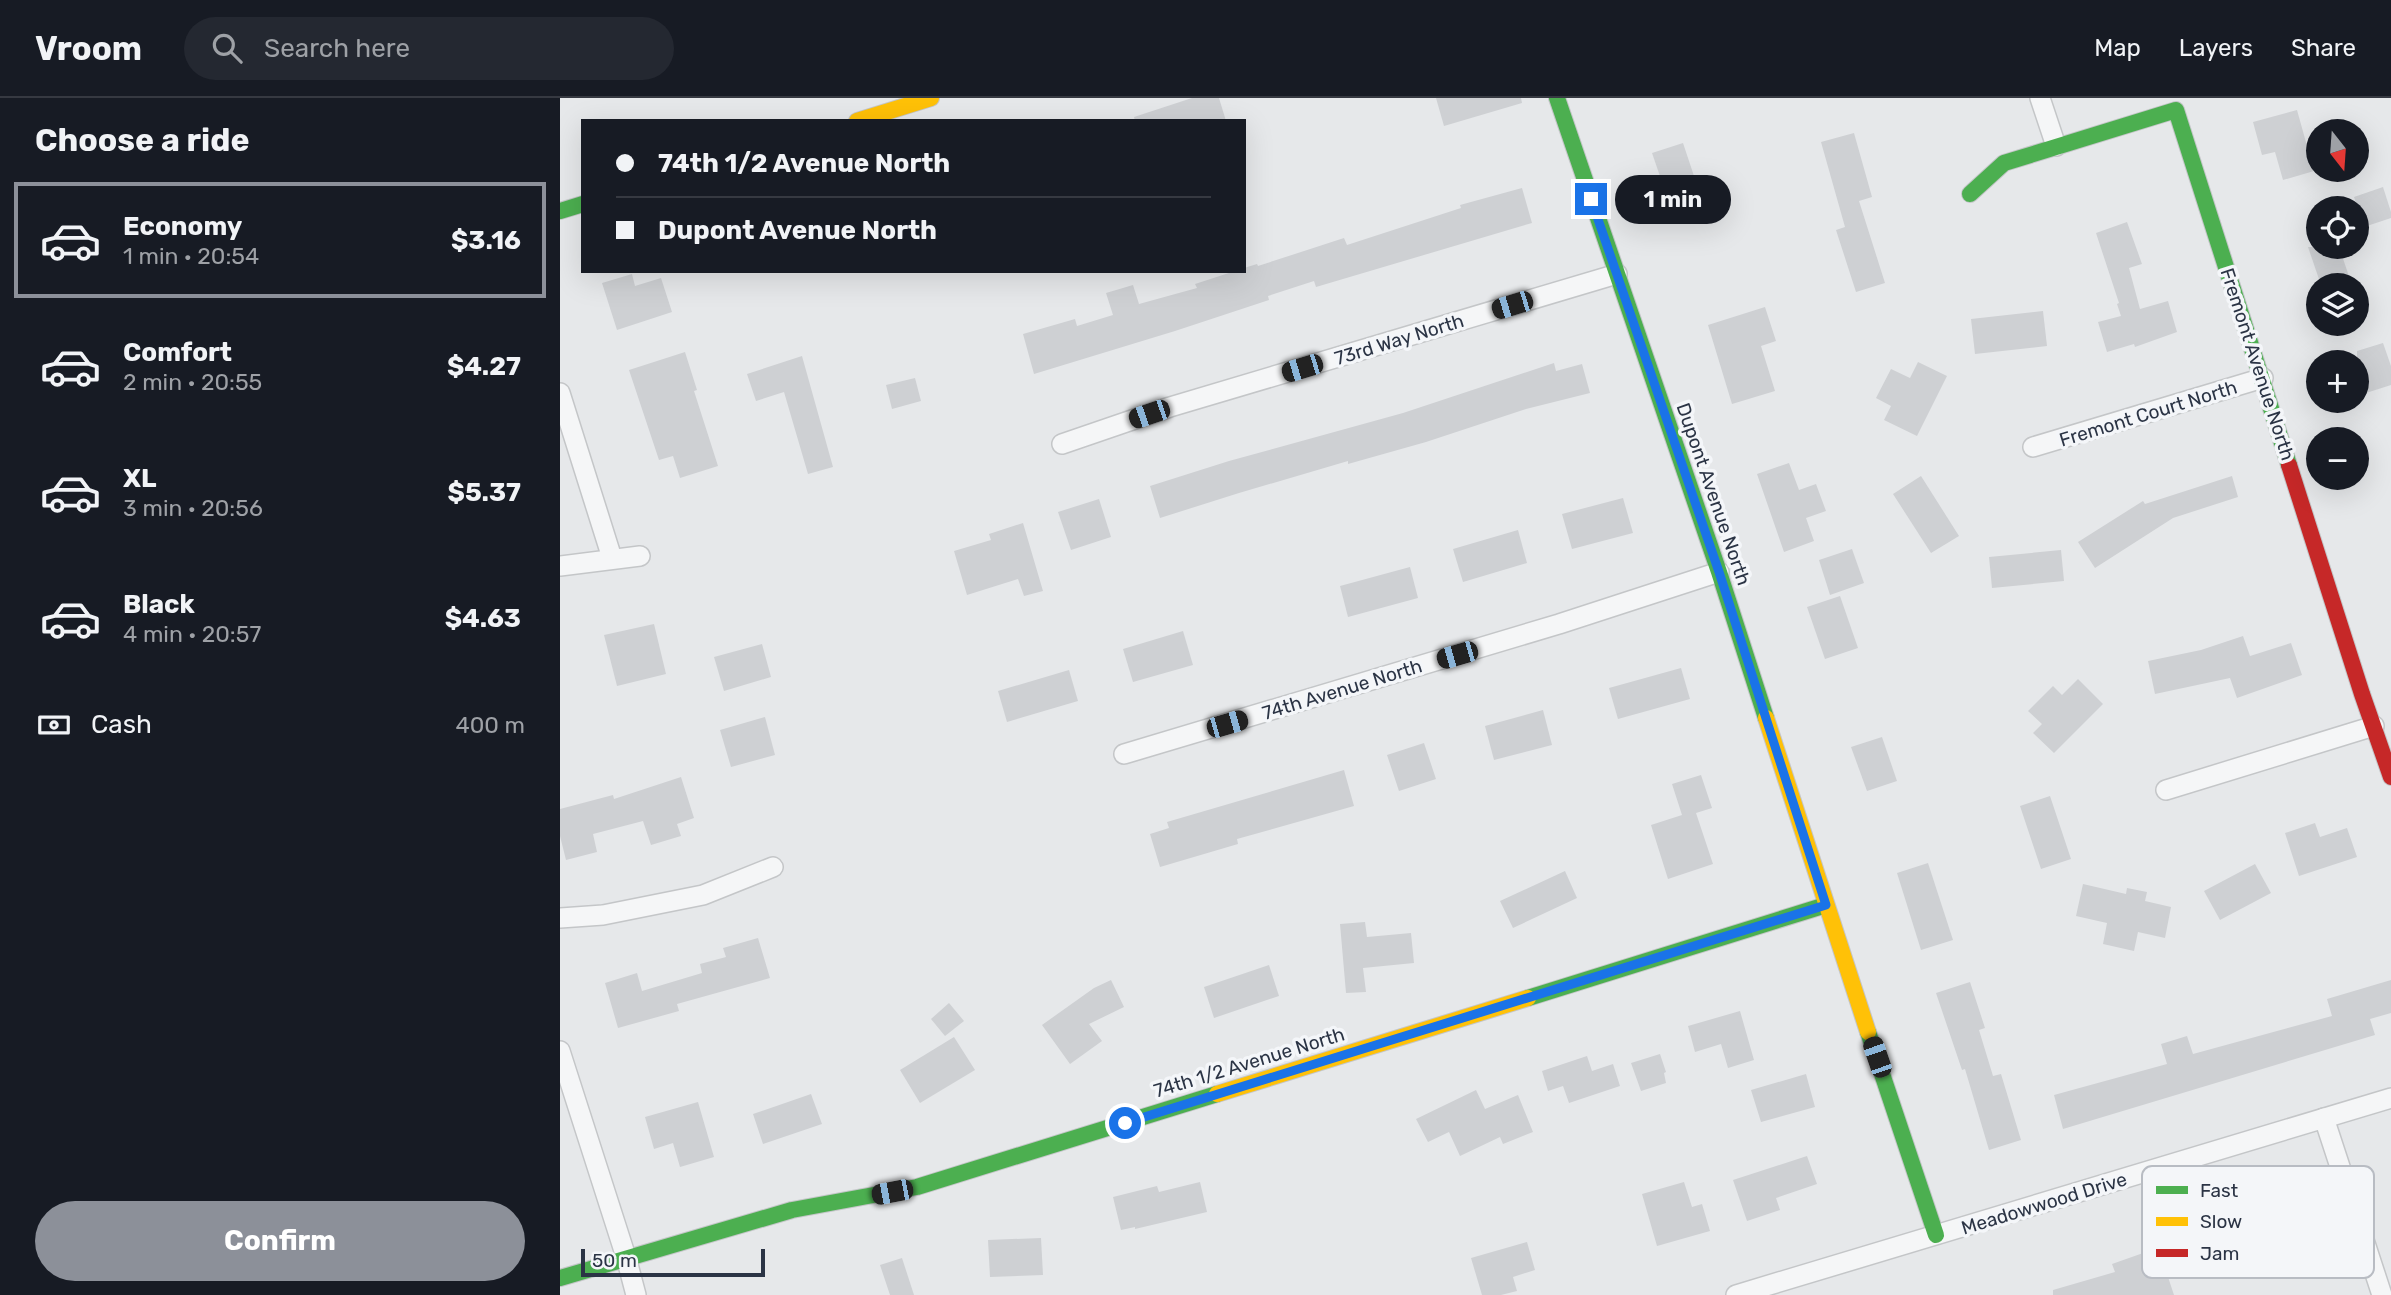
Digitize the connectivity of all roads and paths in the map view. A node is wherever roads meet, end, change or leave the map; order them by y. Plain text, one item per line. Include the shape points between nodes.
1 (931, 98) edge
2 (1557, 98) edge
3 (2040, 98) edge
4 (863, 119) edge
5 (2056, 146) junction
6 (1970, 194) dead end
7 (581, 205) edge
8 (560, 211) edge
9 (1617, 274) junction
10 (2263, 378) junction
11 (560, 393) edge
12 (1062, 444) dead end
13 (2033, 447) dead end
14 (640, 556) dead end
15 (612, 558) junction
16 (560, 566) edge
17 (1719, 572) junction
18 (2374, 726) junction
19 (1124, 754) dead end
20 (2391, 777) edge
21 (2166, 790) dead end
22 (773, 867) dead end
23 (1826, 905) junction
24 (560, 918) edge
25 (560, 1051) edge
26 (2391, 1098) edge
27 (2324, 1118) junction
28 (2165, 1166) edge
29 (2340, 1166) edge
30 (2142, 1173) edge
31 (1936, 1235) junction
32 (626, 1257) junction
33 (2374, 1271) edge
34 (560, 1278) edge
35 (636, 1295) edge
36 (1736, 1295) edge
37 (2382, 1295) edge

1 - 4 street
2 - 9 street, Dupont Avenue North
3 - 5 street
5 - 6 street, Fremont Avenue North via 2004,163
5 - 10 street, Fremont Avenue North via 2176,110
7 - 8 street
9 - 12 street, 73rd Way North via 1183,403
9 - 17 street, Dupont Avenue North
10 - 13 street, Fremont Court North
10 - 18 street, Fremont Avenue North
11 - 15 street
14 - 15 street
15 - 16 street
17 - 19 street, 74th Avenue North
17 - 23 street, Dupont Avenue North
18 - 20 street, Fremont Avenue North
18 - 21 street
22 - 24 street via 703,895 603,915
23 - 31 street, Dupont Avenue North
23 - 32 street, 74th 1/2 Avenue North via 917,1187 792,1210
25 - 32 street
26 - 27 street, Meadowwood Drive
27 - 28 street, Meadowwood Drive
27 - 29 street
30 - 31 street, Meadowwood Drive
31 - 36 street, Meadowwood Drive
32 - 34 street, 74th 1/2 Avenue North
32 - 35 street
33 - 37 street

